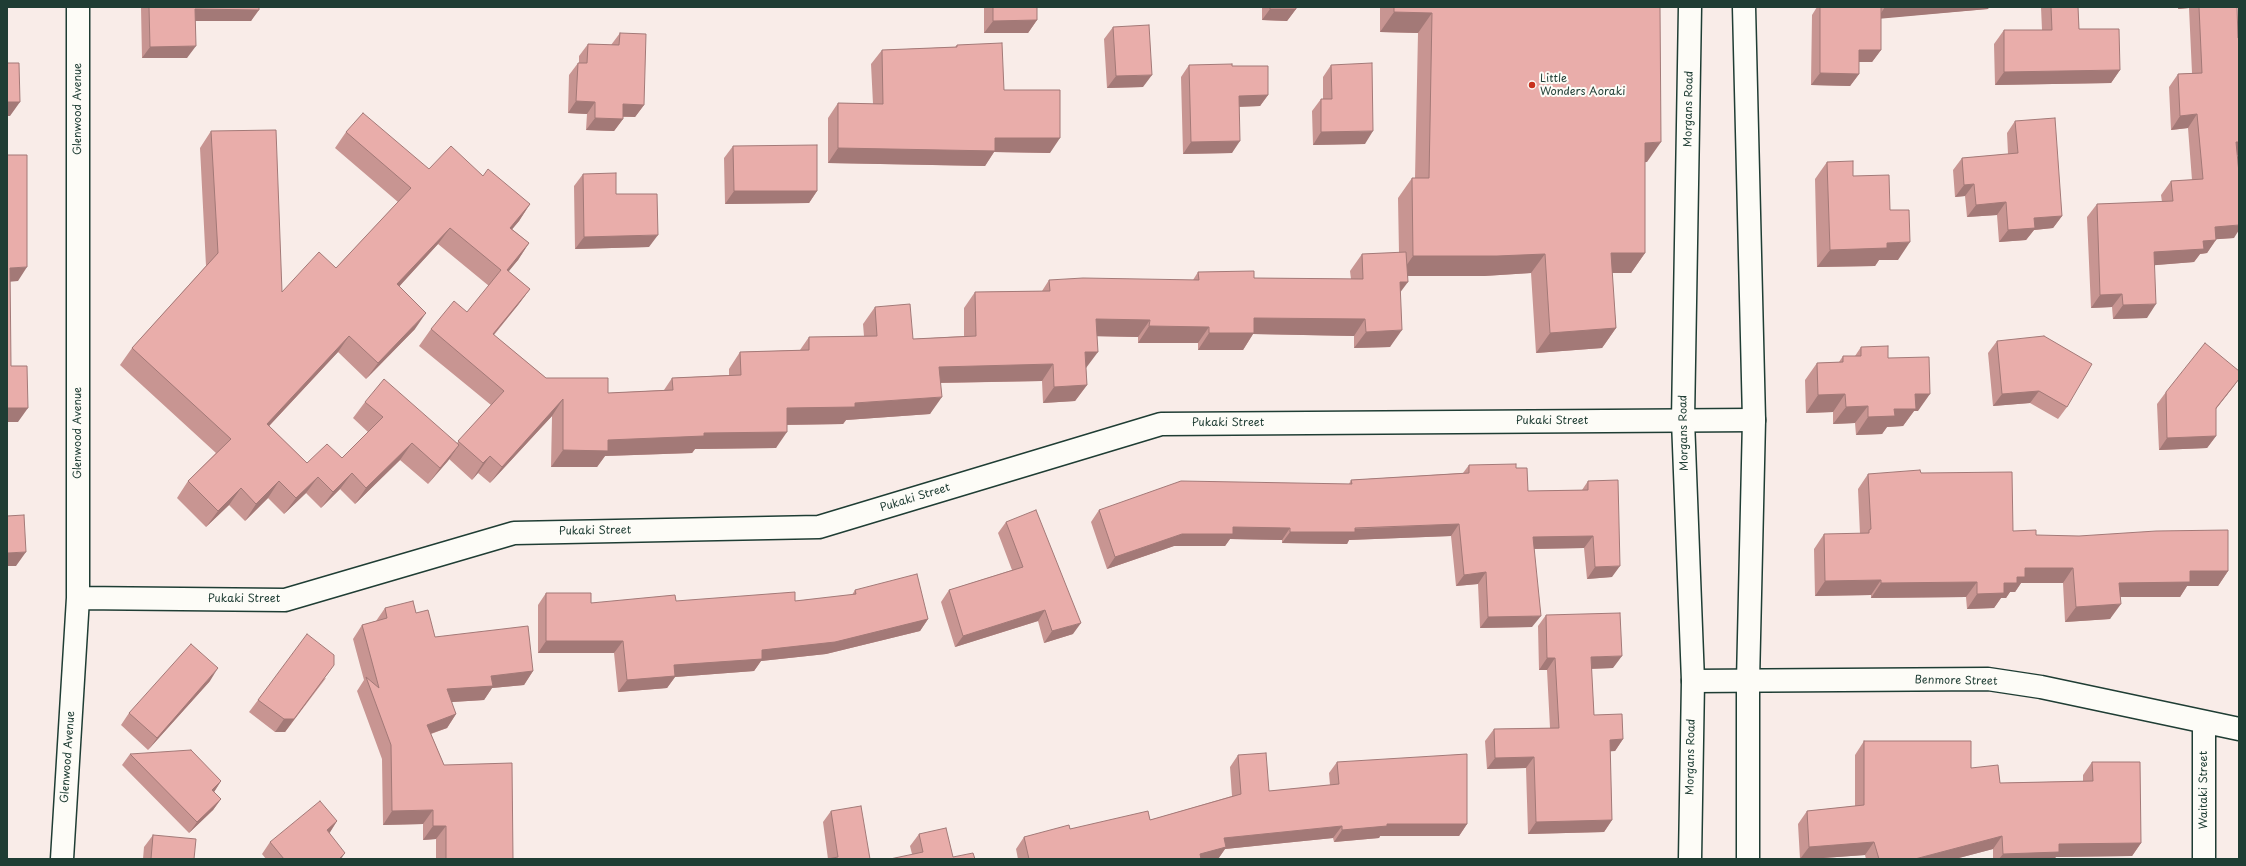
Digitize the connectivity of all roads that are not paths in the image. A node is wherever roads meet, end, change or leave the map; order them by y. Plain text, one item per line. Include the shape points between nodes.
1 (78, 7) edge
2 (1690, 7) edge
3 (1744, 7) edge
4 (1683, 420) junction
5 (1754, 420) junction
6 (78, 598) junction
7 (1748, 681) junction
8 (1693, 682) junction
9 (2204, 722) junction
10 (2239, 729) edge
11 (62, 859) edge
12 (1690, 859) edge
13 (1748, 859) edge
14 (2204, 859) edge

1 - 6 street, Glenwood Avenue
2 - 4 street, Morgans Road
3 - 5 street
4 - 5 street, Pukaki Street
4 - 6 street, Pukaki Street via 1161,424 819,527 514,533 285,600
4 - 8 street, Morgans Road
5 - 7 street
6 - 11 street, Glenwood Avenue
7 - 8 street, Benmore Street
7 - 9 street, Benmore Street via 1988,679 2041,687
7 - 13 street
8 - 12 street, Morgans Road
9 - 10 street, Benmore Street
9 - 14 street, Waitaki Street

